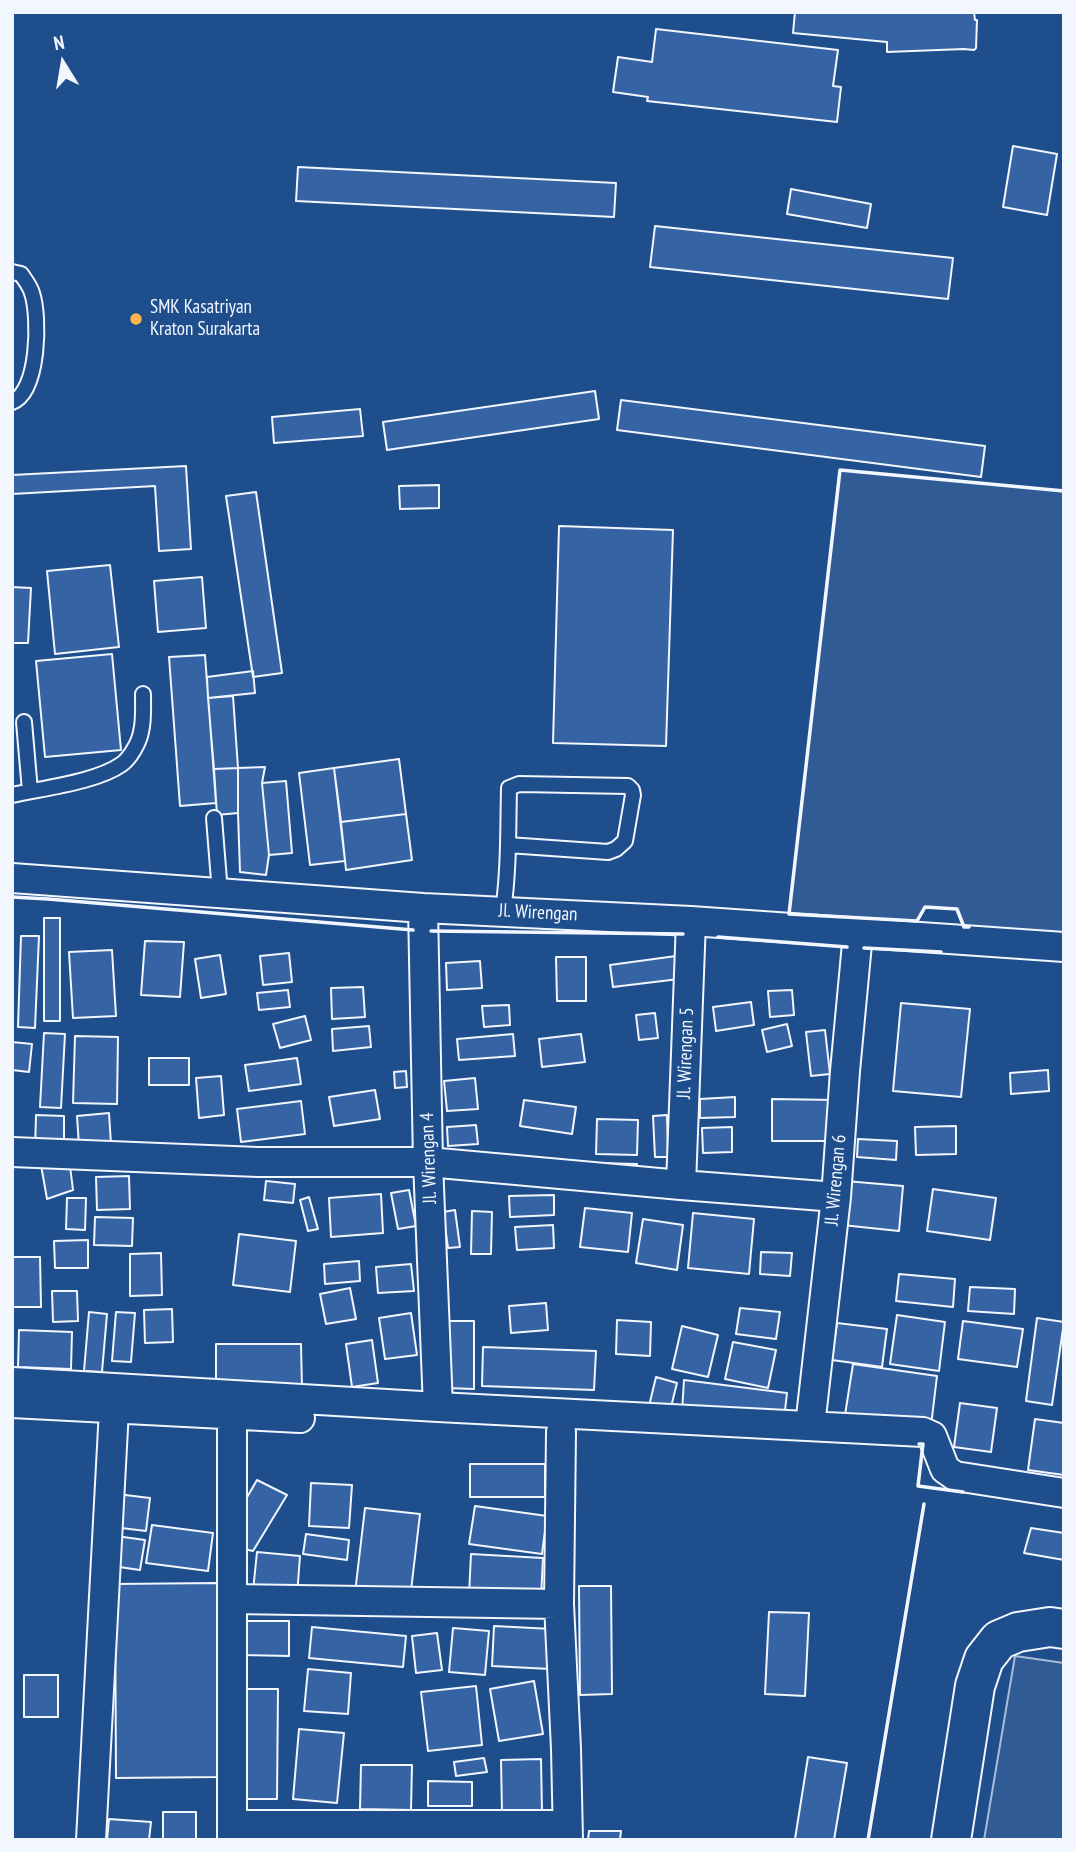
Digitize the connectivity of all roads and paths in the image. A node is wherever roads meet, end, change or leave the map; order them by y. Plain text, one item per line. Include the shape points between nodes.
1 (12, 272) edge
2 (12, 402) edge
3 (143, 694) dead end
4 (24, 722) dead end
5 (30, 791) junction
6 (12, 795) edge
7 (215, 818) dead end
8 (508, 845) junction
9 (12, 878) edge
10 (220, 893) junction
11 (423, 908) junction
12 (503, 911) junction
13 (691, 921) junction
14 (858, 933) junction
15 (1064, 947) edge
16 (12, 1152) edge
17 (428, 1162) junction
18 (681, 1185) junction
19 (836, 1197) junction
20 (12, 1382) edge
21 (12, 1403) edge
22 (438, 1407) junction
23 (114, 1409) junction
24 (232, 1415) junction
25 (810, 1426) junction
26 (561, 1432) junction
27 (873, 1448) dead end
28 (1064, 1493) edge
29 (232, 1599) junction
30 (559, 1604) junction
31 (1064, 1629) edge
32 (567, 1832) edge
33 (232, 1833) edge
34 (91, 1840) edge
35 (951, 1840) edge

1 - 2 lane via 21,274 32,291 37,320 34,360 25,391
3 - 5 lane via 141,735 123,763 85,779
4 - 5 lane
5 - 6 lane
7 - 10 lane
8 - 8 lane via 616,849 625,841 632,790 628,786 514,785 509,788
8 - 12 lane
9 - 10 street, Jl. Wirengan
10 - 11 street, Jl. Wirengan
11 - 12 street, Jl. Wirengan
11 - 17 street, Jl. Wirengan 4
12 - 13 street, Jl. Wirengan
13 - 14 street, Jl. Wirengan
13 - 18 street, Jl. Wirengan 5
14 - 15 street, Jl. Wirengan
14 - 19 street, Jl. Wirengan 6
16 - 17 street via 258,1162
17 - 18 street
17 - 22 street, Jl. Wirengan 4
18 - 19 street
19 - 25 street, Jl. Wirengan 6
20 - 22 street
21 - 23 street
22 - 25 street
23 - 24 street
23 - 34 street
24 - 26 street
24 - 29 street
25 - 28 street via 923,1432 932,1436 945,1469 955,1476
26 - 27 street
26 - 30 street
29 - 30 street
29 - 33 street
30 - 32 street
31 - 35 street via 1018,1632 999,1640 984,1659 975,1686
32 - 33 street

